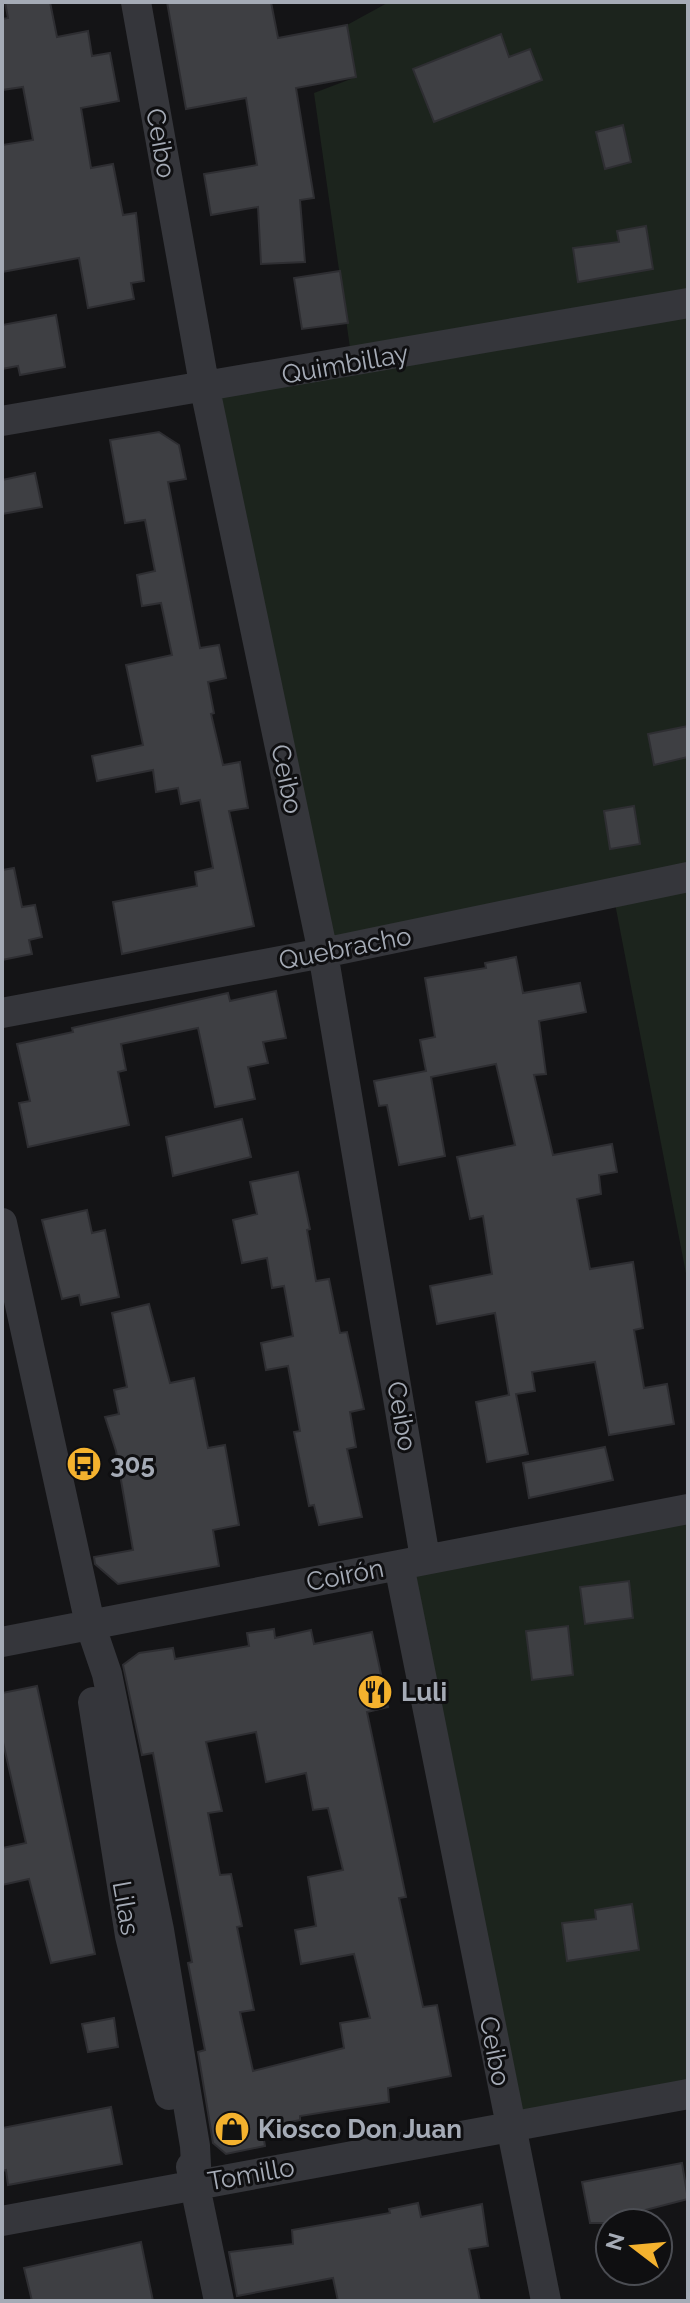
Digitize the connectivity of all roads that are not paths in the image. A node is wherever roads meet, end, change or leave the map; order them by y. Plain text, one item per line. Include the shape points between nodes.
1 (136, 2) edge
2 (688, 303) edge
3 (205, 389) junction
4 (2, 421) edge
5 (688, 877) edge
6 (323, 953) junction
7 (2, 1013) edge
8 (2, 1223) edge
9 (688, 1509) edge
10 (412, 1561) junction
11 (90, 1624) junction
12 (2, 1642) edge
13 (688, 2094) edge
14 (510, 2126) junction
15 (197, 2184) junction
16 (2, 2221) edge
17 (219, 2301) edge
18 (546, 2301) edge

1 - 3 street, Ceibo
2 - 3 street, Quimbillay
3 - 4 street, Quimbillay
3 - 6 street, Ceibo
5 - 6 street, Quebracho
6 - 7 street, Quebracho
6 - 10 street, Ceibo
8 - 11 street, Lilas
9 - 10 street, Coirón
10 - 11 street, Coirón
10 - 14 street, Ceibo
11 - 12 street, Coirón
11 - 15 street, Lilas via 90,1685 130,1936 175,2122
13 - 14 street, Tomillo
14 - 15 street, Tomillo
14 - 18 street, Ceibo
15 - 16 street, Tomillo
15 - 17 street, Lilas

